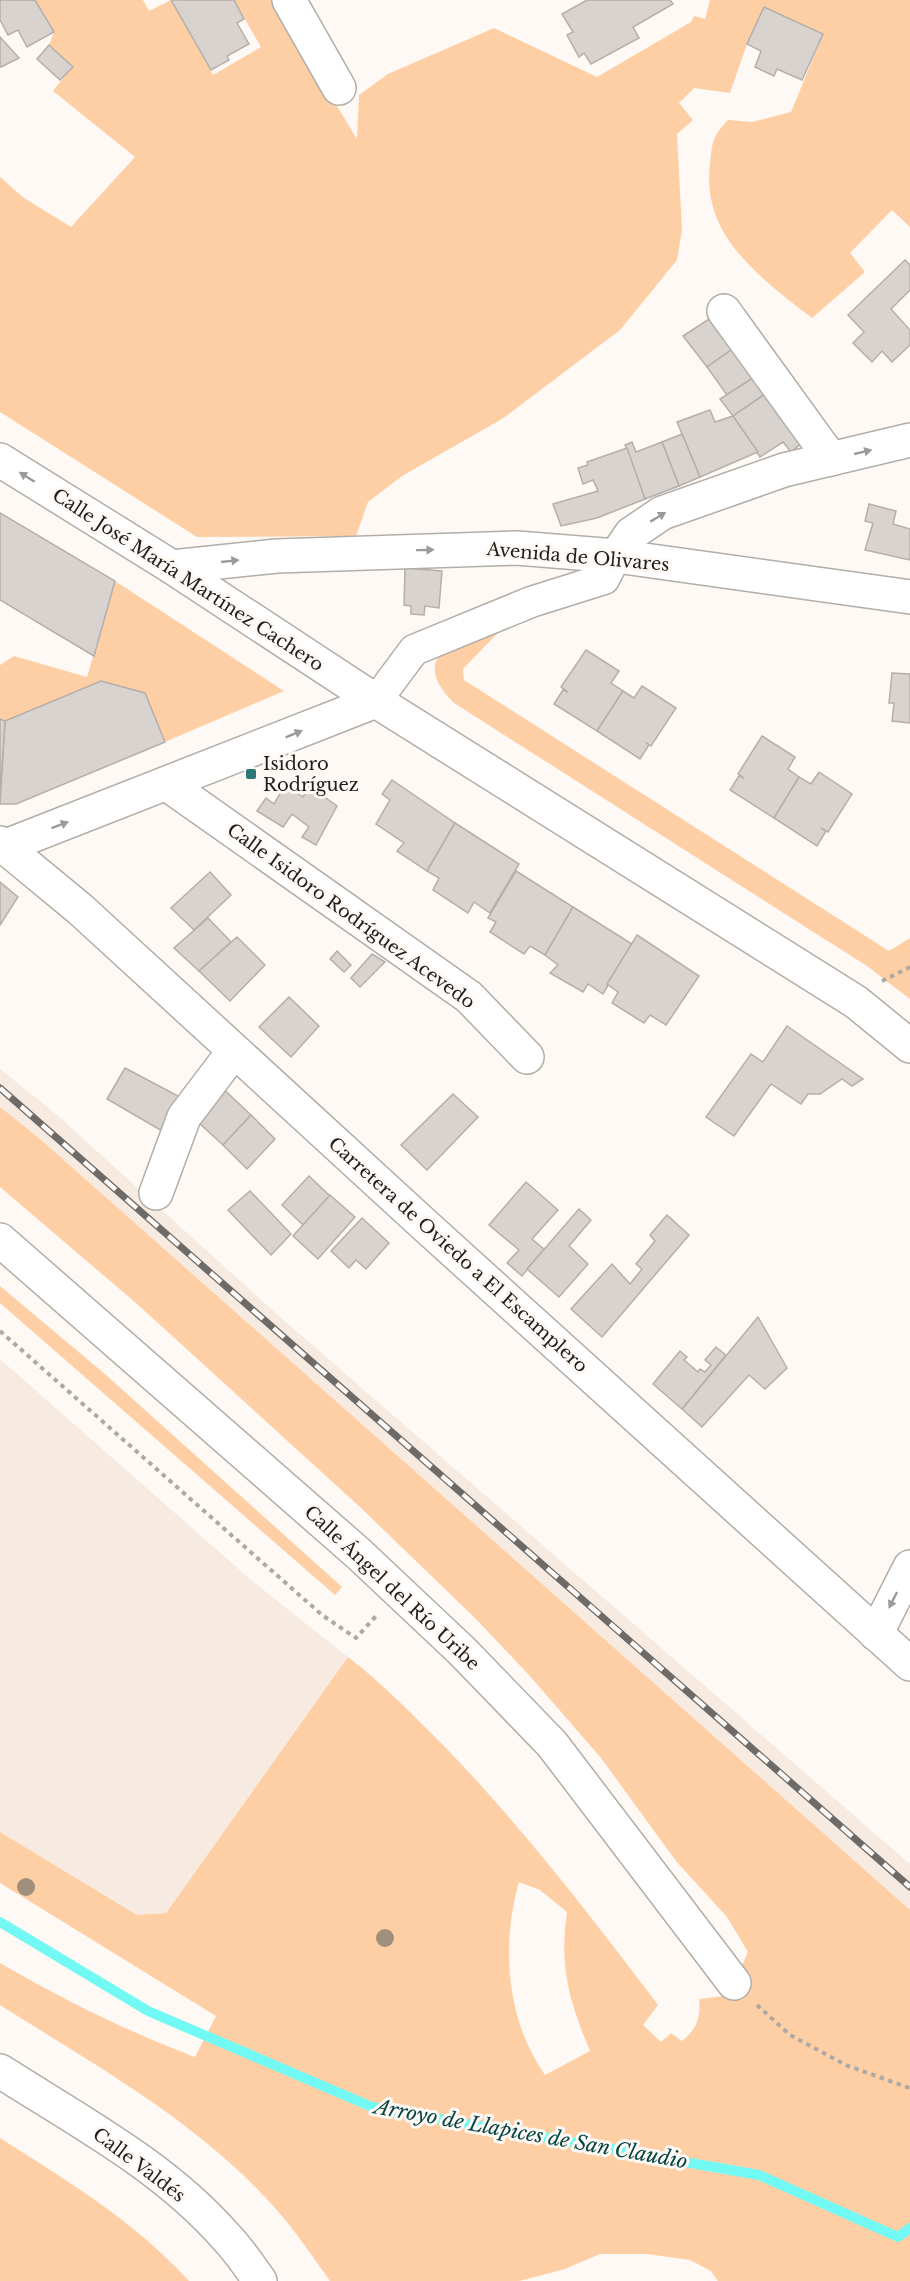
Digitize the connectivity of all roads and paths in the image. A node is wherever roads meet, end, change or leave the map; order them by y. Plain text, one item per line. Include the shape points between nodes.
1 (289, 0) edge
2 (339, 88) dead end
3 (724, 311) dead end
4 (910, 440) edge
5 (831, 459) junction
6 (0, 460) edge
7 (616, 556) junction
8 (172, 567) junction
9 (910, 597) edge
10 (376, 701) junction
11 (166, 784) junction
12 (3, 845) edge
13 (910, 967) edge
14 (880, 982) dead end
15 (910, 1046) edge
16 (234, 1051) junction
17 (527, 1057) dead end
18 (156, 1193) dead end
19 (0, 1240) edge
20 (0, 1331) edge
21 (910, 1567) edge
22 (399, 1592) junction
23 (876, 1634) junction
24 (910, 1664) edge
25 (734, 1983) joint
26 (0, 2071) edge
27 (910, 2088) edge
28 (260, 2281) edge

1 - 2 street
3 - 5 street
5 -> 4 street
7 -> 5 street via 631,534 662,513 784,470
8 -> 6 street, Calle José María Martínez Cachero
8 -> 7 street, Avenida de Olivares via 277,556 517,548
7 - 9 street, Avenida de Olivares
7 - 10 street via 604,579 531,603 414,650
8 - 10 street, Calle José María Martínez Cachero
11 -> 10 street
10 - 15 street, Calle José María Martínez Cachero via 856,1002
12 -> 11 street
11 - 17 street, Calle Isidoro Rodríguez Acevedo via 469,997
12 - 16 street, Carretera de Oviedo a El Escamplero via 80,909
13 - 14 path
16 - 18 street via 164,1147
16 - 23 street, Carretera de Oviedo a El Escamplero
19 - 22 street, Calle Ángel del Río Uribe
20 - 22 path via 322,1615 356,1638
21 -> 23 street
22 - 25 street, Calle Ángel del Río Uribe via 552,1744
23 - 24 street, Carretera de Oviedo a El Escamplero
25 - 27 path via 790,2035 848,2066
26 - 28 street, Calle Valdés via 123,2148 179,2192 226,2237

